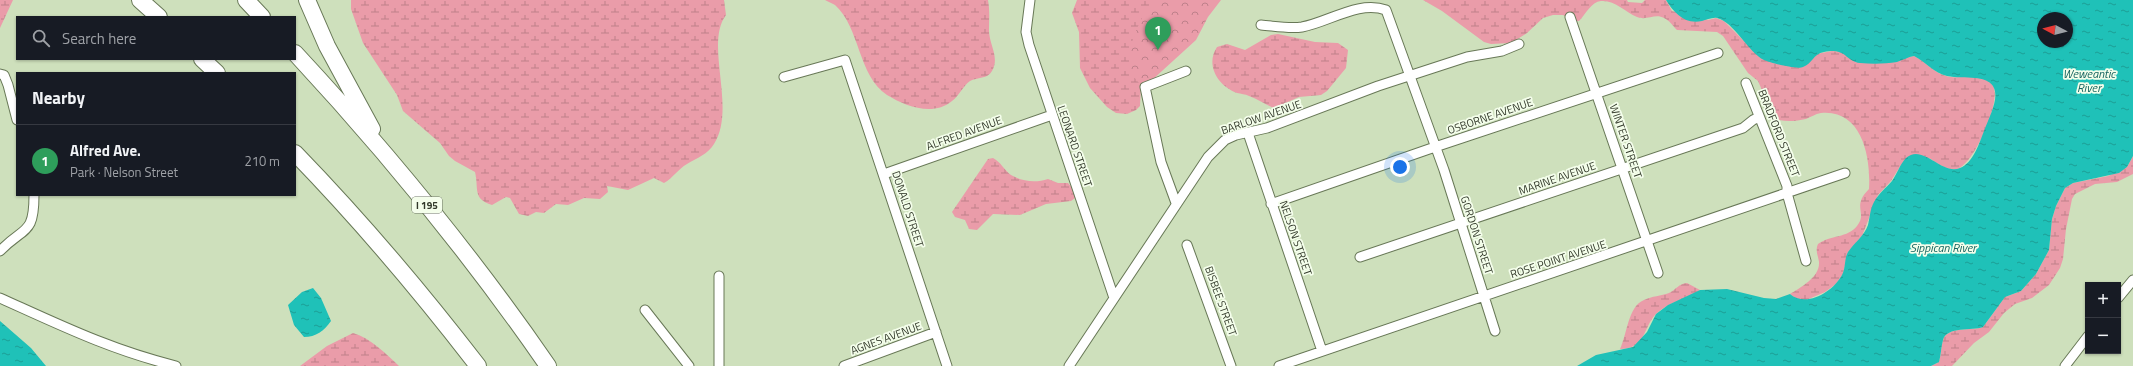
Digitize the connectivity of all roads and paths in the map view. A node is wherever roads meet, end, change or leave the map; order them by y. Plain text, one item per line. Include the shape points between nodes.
1 (140, 0) edge
2 (246, 0) edge
3 (307, 0) edge
4 (1030, 0) edge
5 (158, 16) edge
6 (261, 16) edge
7 (1570, 17) dead end
8 (1261, 25) dead end
9 (1519, 44) dead end
10 (1718, 53) dead end
11 (296, 54) edge
12 (203, 60) edge
13 (1186, 71) dead end
14 (216, 72) edge
15 (0, 74) edge
16 (784, 77) dead end
17 (1409, 77) junction
18 (1746, 83) dead end
19 (1596, 93) junction
20 (1052, 115) junction
21 (16, 116) edge
22 (1759, 117) junction
23 (1248, 133) junction
24 (1435, 147) junction
25 (296, 154) edge
26 (387, 157) junction
27 (1622, 168) junction
28 (884, 174) junction
29 (1845, 174) dead end
30 (1787, 194) junction
31 (34, 196) edge
32 (1176, 203) junction
33 (1271, 204) junction
34 (1461, 222) junction
35 (1648, 241) junction
36 (1187, 245) dead end
37 (0, 250) edge
38 (1360, 256) dead end
39 (1806, 261) dead end
40 (1658, 273) dead end
41 (719, 276) dead end
42 (2133, 280) edge
43 (2121, 294) edge
44 (1484, 295) junction
45 (0, 298) edge
46 (1114, 298) junction
47 (645, 310) dead end
48 (1495, 331) dead end
49 (936, 332) junction
50 (2085, 340) edge
51 (1322, 351) junction
52 (848, 365) edge
53 (176, 366) edge
54 (478, 366) edge
55 (548, 366) edge
56 (689, 366) edge
57 (718, 366) edge
58 (947, 366) edge
59 (1070, 366) edge
60 (1231, 366) edge
61 (1279, 366) edge
62 (2065, 366) edge

1 - 5 highway
2 - 6 highway
3 - 26 highway via 327,46
4 - 20 street, LEONARD STREET via 1027,37
7 - 19 street, WINTER STREET
8 - 17 street, GORDON STREET via 1302,27 1377,6 1386,10
9 - 17 street, BARLOW AVENUE
10 - 19 street, OSBORNE AVENUE
11 - 26 highway, I 195
12 - 14 highway
13 - 32 street via 1145,87 1161,162
15 - 21 street via 4,75 8,85
16 - 28 street, DONALD STREET via 845,60
17 - 23 street, BARLOW AVENUE
17 - 24 street, GORDON STREET
18 - 22 street, BRADFORD STREET
19 - 24 street, OSBORNE AVENUE
19 - 27 street, WINTER STREET
20 - 28 street, ALFRED AVENUE
20 - 46 street, LEONARD STREET
22 - 27 street, MARINE AVENUE via 1743,128
22 - 30 street, BRADFORD STREET via 1787,186
23 - 32 street, BARLOW AVENUE via 1224,140 1216,147
23 - 33 street, NELSON STREET
24 - 33 street, OSBORNE AVENUE
24 - 34 street, GORDON STREET
25 - 54 highway via 367,232 450,329
26 - 55 highway, I 195 via 472,263
27 - 34 street, MARINE AVENUE
27 - 35 street, WINTER STREET
28 - 49 street, DONALD STREET
29 - 30 street, ROSE POINT AVENUE
30 - 35 street, ROSE POINT AVENUE
30 - 39 street, BRADFORD STREET
31 - 37 street via 32,222 23,233
32 - 46 street, BARLOW AVENUE
33 - 51 street, NELSON STREET
34 - 38 street, MARINE AVENUE
34 - 44 street, GORDON STREET
35 - 40 street, WINTER STREET
35 - 44 street, ROSE POINT AVENUE
36 - 60 street, BISBEE STREET
41 - 57 street
42 - 43 street
44 - 48 street, GORDON STREET
44 - 51 street, ROSE POINT AVENUE
45 - 53 street via 89,339 142,358
46 - 59 street, BARLOW AVENUE
47 - 56 street
49 - 52 street, AGNES AVENUE
49 - 58 street, DONALD STREET
50 - 62 street
51 - 61 street, ROSE POINT AVENUE

